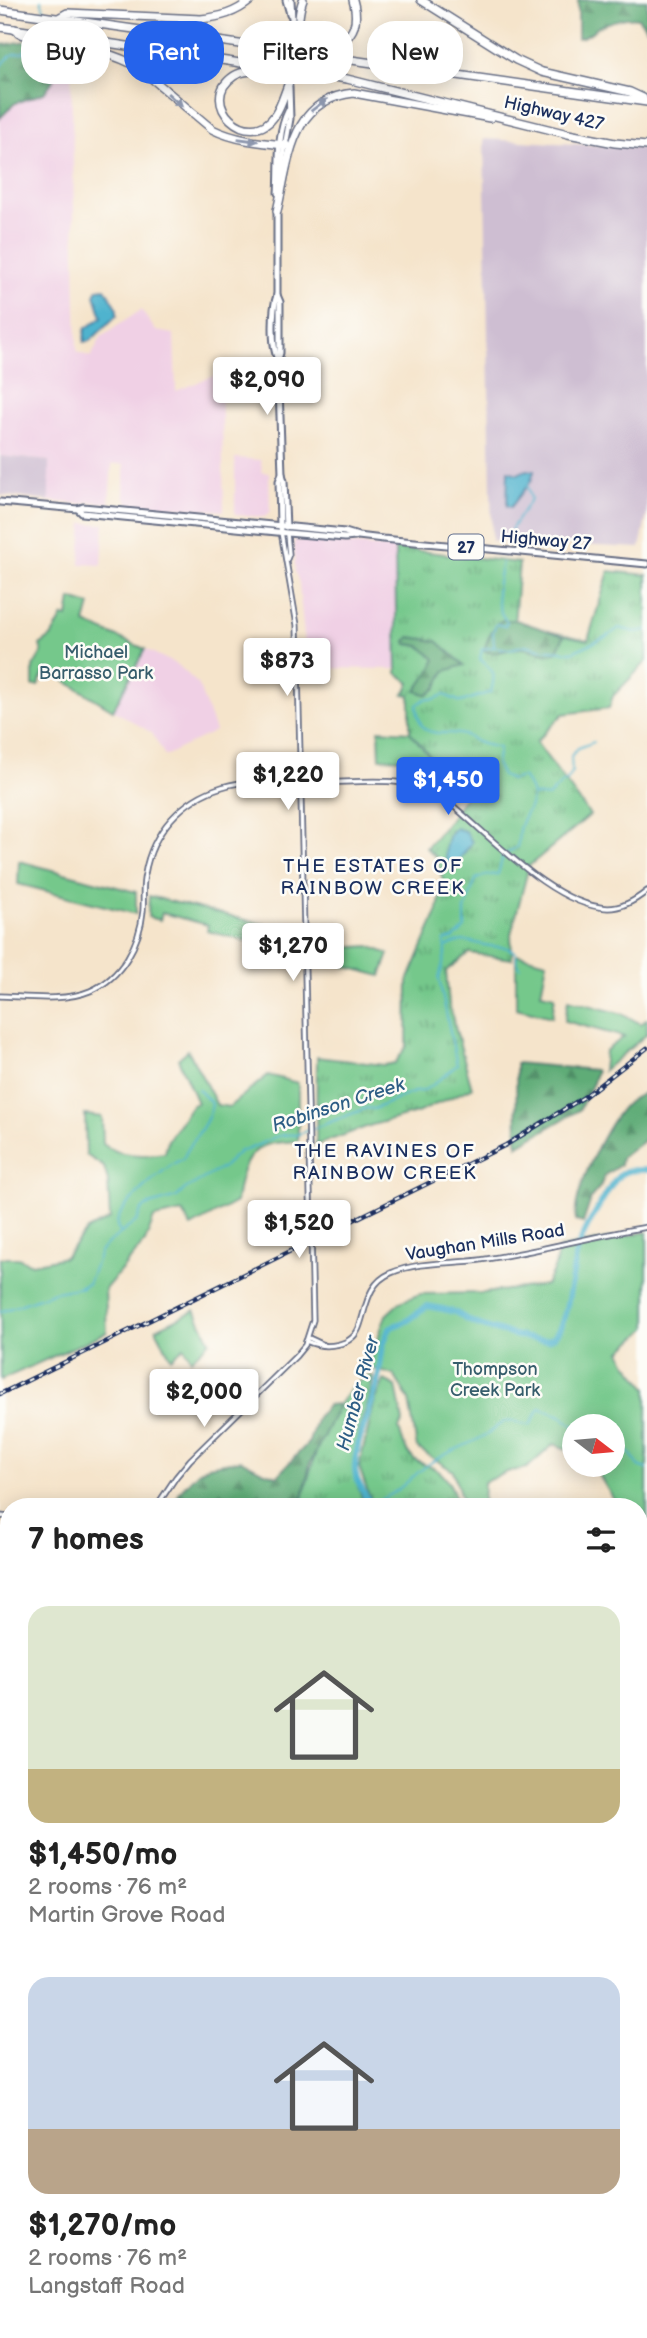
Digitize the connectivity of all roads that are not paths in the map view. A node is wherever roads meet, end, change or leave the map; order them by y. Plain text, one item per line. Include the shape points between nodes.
1 (251, 0) edge
2 (289, 0) edge
3 (303, 0) edge
4 (353, 0) edge
5 (421, 0) edge
6 (0, 10) edge
7 (60, 18) junction
8 (291, 21) edge
9 (299, 21) edge
10 (0, 27) edge
11 (353, 30) edge
12 (21, 31) edge
13 (238, 42) edge
14 (110, 45) edge
15 (110, 54) edge
16 (353, 58) edge
17 (238, 62) edge
18 (238, 74) edge
19 (353, 81) edge
20 (288, 84) edge
21 (290, 84) edge
22 (647, 101) edge
23 (568, 134) junction
24 (283, 145) junction
25 (647, 146) edge
26 (277, 211) junction
27 (0, 502) edge
28 (284, 530) junction
29 (647, 564) edge
30 (300, 782) junction
31 (647, 891) edge
32 (0, 996) edge
33 (647, 1227) edge
34 (307, 1340) junction
35 (162, 1498) edge

1 - 7 highway via 220,17 201,19 66,13
2 - 8 main road
3 - 9 highway
4 - 11 highway via 357,14
5 - 22 highway via 542,72 630,92
6 - 7 highway, Highway 427
7 - 13 highway, Highway 427
10 - 12 highway, Highway 427
14 - 17 highway, Highway 427
15 -> 24 highway via 136,66 200,121 224,135
16 - 22 highway, Highway 427
18 - 20 highway via 225,84 221,96 225,115 244,127 267,123 276,114
19 - 23 highway, Highway 427
21 - 24 main road
23 - 25 highway, Highway 427
26 -> 23 highway via 298,129 321,102 341,94 393,99
24 - 26 main road
26 - 28 main road via 274,330
27 - 28 main road, Highway 27 / 27
28 - 29 main road, Highway 27 / 27 via 345,532
28 - 30 street via 297,625
30 - 31 street via 387,780 423,787 442,797 540,879 580,903 609,908 636,900
30 - 32 street via 221,787 195,799 171,819 148,860 136,941 125,962 105,982 72,996
30 - 34 street via 313,1314
33 - 34 street, Vaughan Mills Road via 482,1260 394,1272 373,1289 357,1332 344,1343 320,1347
34 - 35 street via 190,1460

